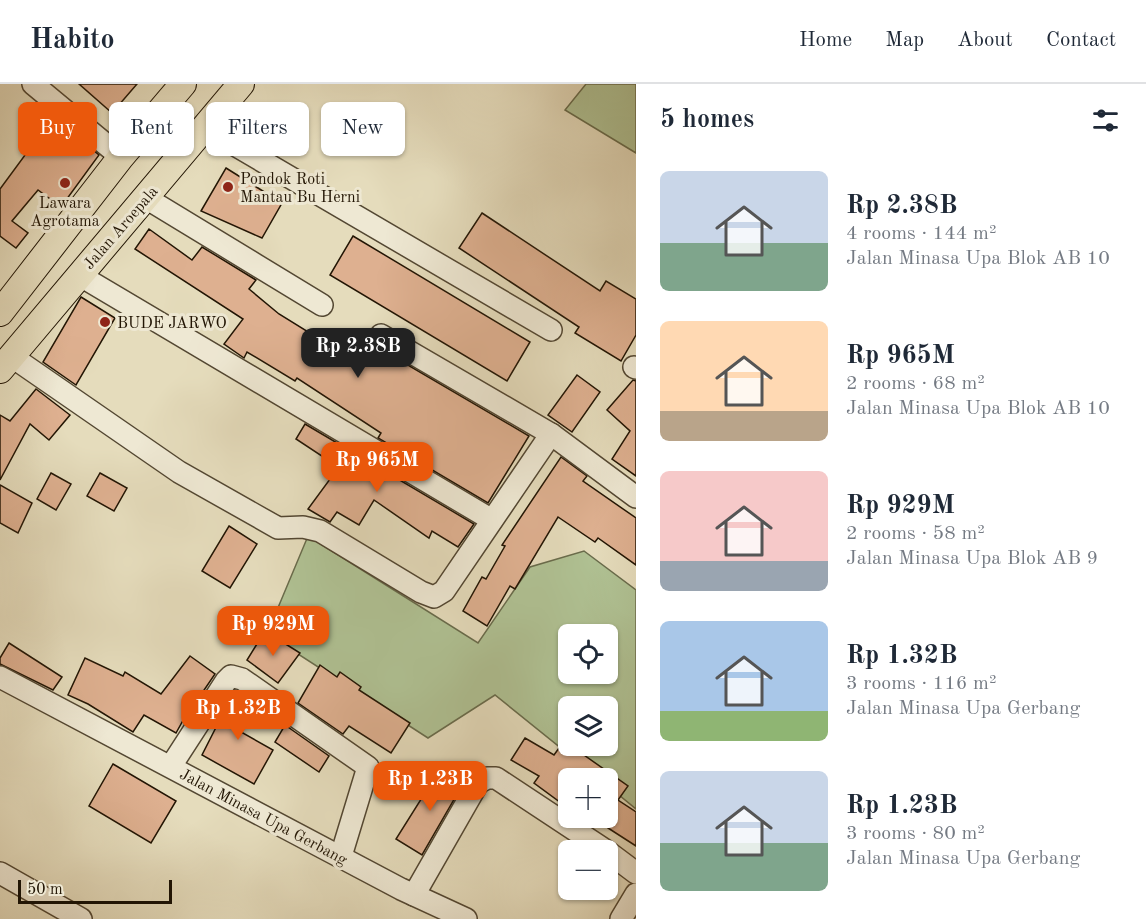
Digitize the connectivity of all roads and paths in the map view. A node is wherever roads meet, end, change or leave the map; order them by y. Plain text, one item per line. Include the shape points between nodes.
1 (33, 84) edge
2 (183, 84) edge
3 (241, 84) edge
4 (204, 127) junction
5 (121, 157) junction
6 (146, 198) junction
7 (79, 275) junction
8 (322, 305) dead end
9 (0, 313) edge
10 (551, 330) dead end
11 (381, 335) dead end
12 (6, 363) edge
13 (551, 434) junction
14 (636, 497) edge
15 (492, 520) junction
16 (0, 677) edge
17 (171, 766) junction
18 (589, 840) edge
19 (341, 856) junction
20 (618, 860) edge
21 (0, 873) edge
22 (636, 873) edge
23 (414, 894) junction
24 (636, 894) edge
25 (81, 919) edge
26 (466, 919) edge
27 (621, 919) edge

1 - 5 street
2 - 5 main road
3 - 4 main road, Jalan Aroepala
4 - 6 main road, Jalan Aroepala
4 - 10 street
5 - 9 main road
6 - 7 main road, Jalan Aroepala
6 - 8 street
7 - 12 main road, Jalan Aroepala
7 - 15 street
11 - 13 street
12 - 15 street via 179,472 278,528 320,531 434,597 444,591
13 - 14 street
13 - 15 street
16 - 17 street, Jalan Minasa Upa Gerbang
17 - 19 street, Jalan Minasa Upa Gerbang
17 - 19 street via 226,681 231,676 242,679 368,767
18 - 23 street via 496,778 487,778 478,783
19 - 23 street, Jalan Minasa Upa Gerbang
20 - 22 street
21 - 25 street
23 - 26 street, Jalan Minasa Upa Gerbang
24 - 27 street

